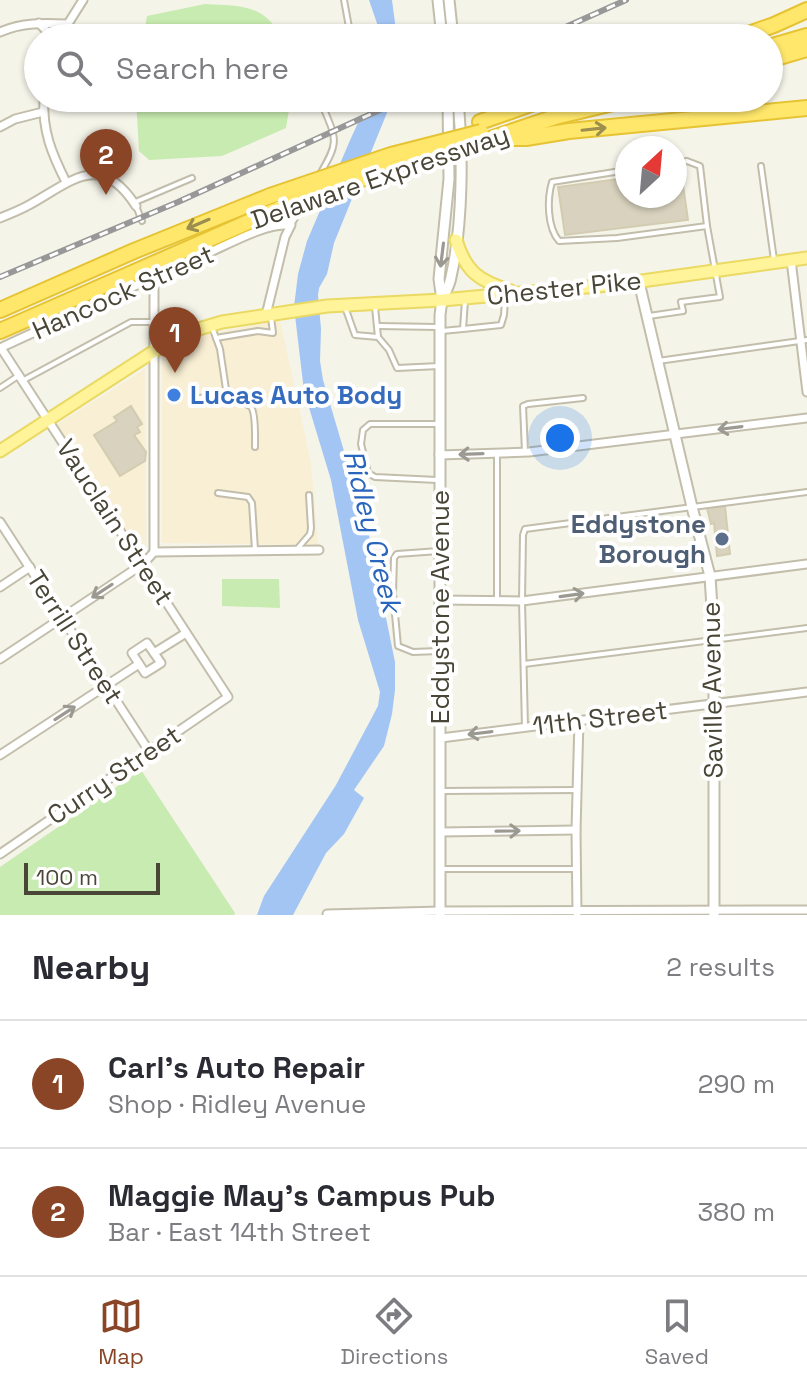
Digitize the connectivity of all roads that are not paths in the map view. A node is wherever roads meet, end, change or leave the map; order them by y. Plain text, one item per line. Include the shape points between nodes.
1 (83, 0) edge
2 (344, 0) edge
3 (438, 0) edge
4 (449, 0) edge
5 (807, 10) edge
6 (39, 23) joint
7 (24, 24) edge
8 (28, 24) edge
9 (68, 24) joint
10 (348, 24) edge
11 (441, 24) edge
12 (452, 24) edge
13 (776, 24) edge
14 (0, 32) edge
15 (807, 36) edge
16 (783, 43) edge
17 (807, 49) edge
18 (783, 56) edge
19 (807, 108) edge
20 (783, 110) edge
21 (43, 112) joint
22 (325, 112) edge
23 (448, 112) edge
24 (459, 112) edge
25 (523, 112) edge
26 (551, 112) edge
27 (576, 112) edge
28 (766, 112) edge
29 (0, 127) edge
30 (485, 133) junction
31 (687, 161) edge
32 (761, 166) dead end
33 (615, 172) edge
34 (192, 178) dead end
35 (66, 182) junction
36 (274, 202) junction
37 (134, 204) junction
38 (0, 218) edge
39 (142, 221) dead end
40 (291, 225) junction
41 (707, 226) junction
42 (456, 240) junction
43 (807, 258) edge
44 (791, 260) junction
45 (774, 262) junction
46 (716, 271) junction
47 (154, 277) junction
48 (639, 282) junction
49 (520, 293) junction
50 (506, 294) junction
51 (466, 298) junction
52 (442, 300) junction
53 (374, 303) junction
54 (345, 305) junction
55 (0, 310) edge
56 (268, 314) junction
57 (648, 316) junction
58 (154, 322) junction
59 (212, 325) junction
60 (377, 326) junction
61 (440, 329) junction
62 (463, 329) junction
63 (0, 331) edge
64 (378, 337) junction
65 (216, 338) junction
66 (804, 340) edge
67 (0, 348) edge
68 (154, 351) junction
69 (658, 361) junction
70 (439, 366) junction
71 (21, 378) junction
72 (0, 388) edge
73 (807, 392) edge
74 (226, 393) junction
75 (583, 398) dead end
76 (195, 399) dead end
77 (807, 418) edge
78 (48, 420) junction
79 (439, 424) junction
80 (676, 434) junction
81 (255, 447) dead end
82 (0, 451) edge
83 (525, 452) junction
84 (497, 453) junction
85 (439, 455) junction
86 (439, 480) junction
87 (807, 492) edge
88 (218, 493) dead end
89 (309, 495) dead end
90 (692, 507) junction
91 (0, 522) edge
92 (255, 550) junction
93 (297, 550) junction
94 (319, 550) dead end
95 (439, 551) junction
96 (154, 552) junction
97 (143, 564) junction
98 (807, 564) edge
99 (30, 567) junction
100 (710, 576) junction
101 (0, 587) edge
102 (439, 600) junction
103 (497, 601) junction
104 (522, 601) junction
105 (62, 617) junction
106 (807, 628) edge
107 (186, 633) junction
108 (714, 640) junction
109 (439, 651) junction
110 (154, 653) junction
111 (0, 659) edge
112 (139, 664) junction
113 (524, 664) junction
114 (107, 686) junction
115 (807, 692) edge
116 (228, 697) joint
117 (713, 703) junction
118 (579, 721) junction
119 (525, 728) junction
120 (441, 738) junction
121 (149, 751) junction
122 (0, 755) edge
123 (577, 790) junction
124 (440, 791) junction
125 (576, 830) junction
126 (440, 832) junction
127 (0, 854) edge
128 (440, 869) junction
129 (577, 869) junction
130 (807, 910) edge
131 (440, 913) edge
132 (505, 913) edge
133 (577, 913) edge
134 (714, 913) edge
135 (331, 914) edge
136 (370, 914) edge

1 - 9 street
2 - 10 lane
3 - 11 street
4 - 12 street
5 - 13 highway
6 - 8 street
6 - 9 street
7 - 14 street
15 - 16 highway
17 - 18 highway
20 -> 19 highway
21 - 29 street
21 - 35 street via 50,150
22 - 40 lane via 334,147
23 -> 52 street
24 - 42 street
25 - 30 highway
26 - 30 highway, Delaware Expressway
27 - 30 highway, Delaware Expressway
30 -> 28 highway via 526,138
30 - 36 highway, Delaware Expressway, bridge via 332,188
30 - 36 highway, Delaware Expressway, bridge via 391,155
31 - 41 lane via 700,166
32 - 45 lane
33 - 41 lane via 552,182 548,194 553,234 559,241
34 - 37 lane
35 - 37 street via 105,177 123,188
35 - 38 street
36 -> 55 highway, Delaware Expressway via 134,251
36 - 63 highway, Delaware Expressway
37 - 39 lane
40 - 47 street, Hancock Street via 264,229
40 - 56 street
41 - 46 lane
42 - 49 main road via 476,275
42 - 52 street via 451,280
43 - 44 main road, Chester Pike
44 - 45 main road, Chester Pike
44 - 66 street
45 - 46 main road, Chester Pike
46 - 48 main road, Chester Pike
46 - 57 lane via 720,297 681,302 683,311
47 - 58 street
47 - 67 street, Hancock Street
48 - 49 main road, Chester Pike
48 - 57 street, Saville Avenue
49 - 50 main road, Chester Pike
50 - 51 main road, Chester Pike
50 - 62 lane via 501,325
51 - 52 main road, Chester Pike
51 - 62 lane
52 - 53 main road, Chester Pike
52 - 61 street, Eddystone Avenue
53 - 54 main road, Chester Pike
53 - 60 lane
54 - 56 main road, Chester Pike
54 - 64 lane via 355,335
56 - 59 main road, Chester Pike
56 - 65 lane via 273,333
57 - 69 street, Saville Avenue
58 - 68 street
58 - 71 lane via 131,322
59 - 65 lane
59 - 68 main road, Chester Pike
60 - 61 lane
60 - 64 lane
61 - 62 lane
61 - 70 street, Eddystone Avenue
64 - 70 lane via 397,368
65 - 74 lane
66 - 69 lane
66 - 73 street
67 - 71 street, Vauclain Street
68 - 78 main road, Chester Pike
68 - 96 street
69 - 80 street, Saville Avenue
70 - 79 street, Eddystone Avenue
71 - 72 lane
71 - 78 street, Vauclain Street
74 - 76 lane
74 - 81 lane via 253,410
75 - 83 lane via 523,406
77 -> 80 street
78 - 82 main road, Chester Pike
78 - 97 street, Vauclain Street
79 - 85 street, Eddystone Avenue
79 - 86 lane via 370,424 361,444 368,473 375,477
80 - 83 street
80 - 90 street, Saville Avenue
83 - 84 street
84 -> 85 street
84 - 103 lane
85 - 86 street, Eddystone Avenue
86 - 95 street, Eddystone Avenue
87 - 90 lane
88 - 92 lane via 248,497 252,503
89 - 93 lane via 310,534
90 - 100 street, Saville Avenue
90 - 104 lane via 527,527
91 - 99 street, Terrill Street
92 - 93 street
92 - 96 street
93 - 94 street
95 - 102 street, Eddystone Avenue
95 - 109 lane via 397,554 393,593 398,646 413,652
96 - 97 street
97 -> 105 street
97 - 107 street, Vauclain Street
98 - 100 street
99 - 101 street
99 - 105 street, Terrill Street
104 -> 100 street
100 - 108 street, Saville Avenue
102 - 103 street
102 - 109 street, Eddystone Avenue
103 - 104 street
104 - 113 lane
105 - 111 street
105 - 114 street, Terrill Street
106 - 108 lane
107 - 110 street
107 - 116 street, Vauclain Street
108 - 113 lane
108 - 117 street, Saville Avenue
109 - 120 street, Eddystone Avenue
110 - 112 street via 161,663 145,673
110 - 112 street via 147,643 132,653
112 - 114 street
113 - 119 lane
114 - 121 street, Terrill Street
122 -> 114 street
115 - 117 street, 11th Street
116 - 121 street, Curry Street
117 - 118 street, 11th Street
117 - 134 street, Saville Avenue
118 - 119 street, 11th Street
118 - 123 street
119 -> 120 street, 11th Street
120 - 124 street, Eddystone Avenue
121 - 127 street, Curry Street
123 - 124 lane
123 - 125 street
124 - 126 street, Eddystone Avenue
126 -> 125 street
125 - 129 street
126 - 128 street, Eddystone Avenue
128 - 129 lane
128 - 131 street, Eddystone Avenue
129 - 133 street
130 - 134 street
131 - 132 street
131 - 136 street
132 - 133 street
133 - 134 street
135 - 136 street

